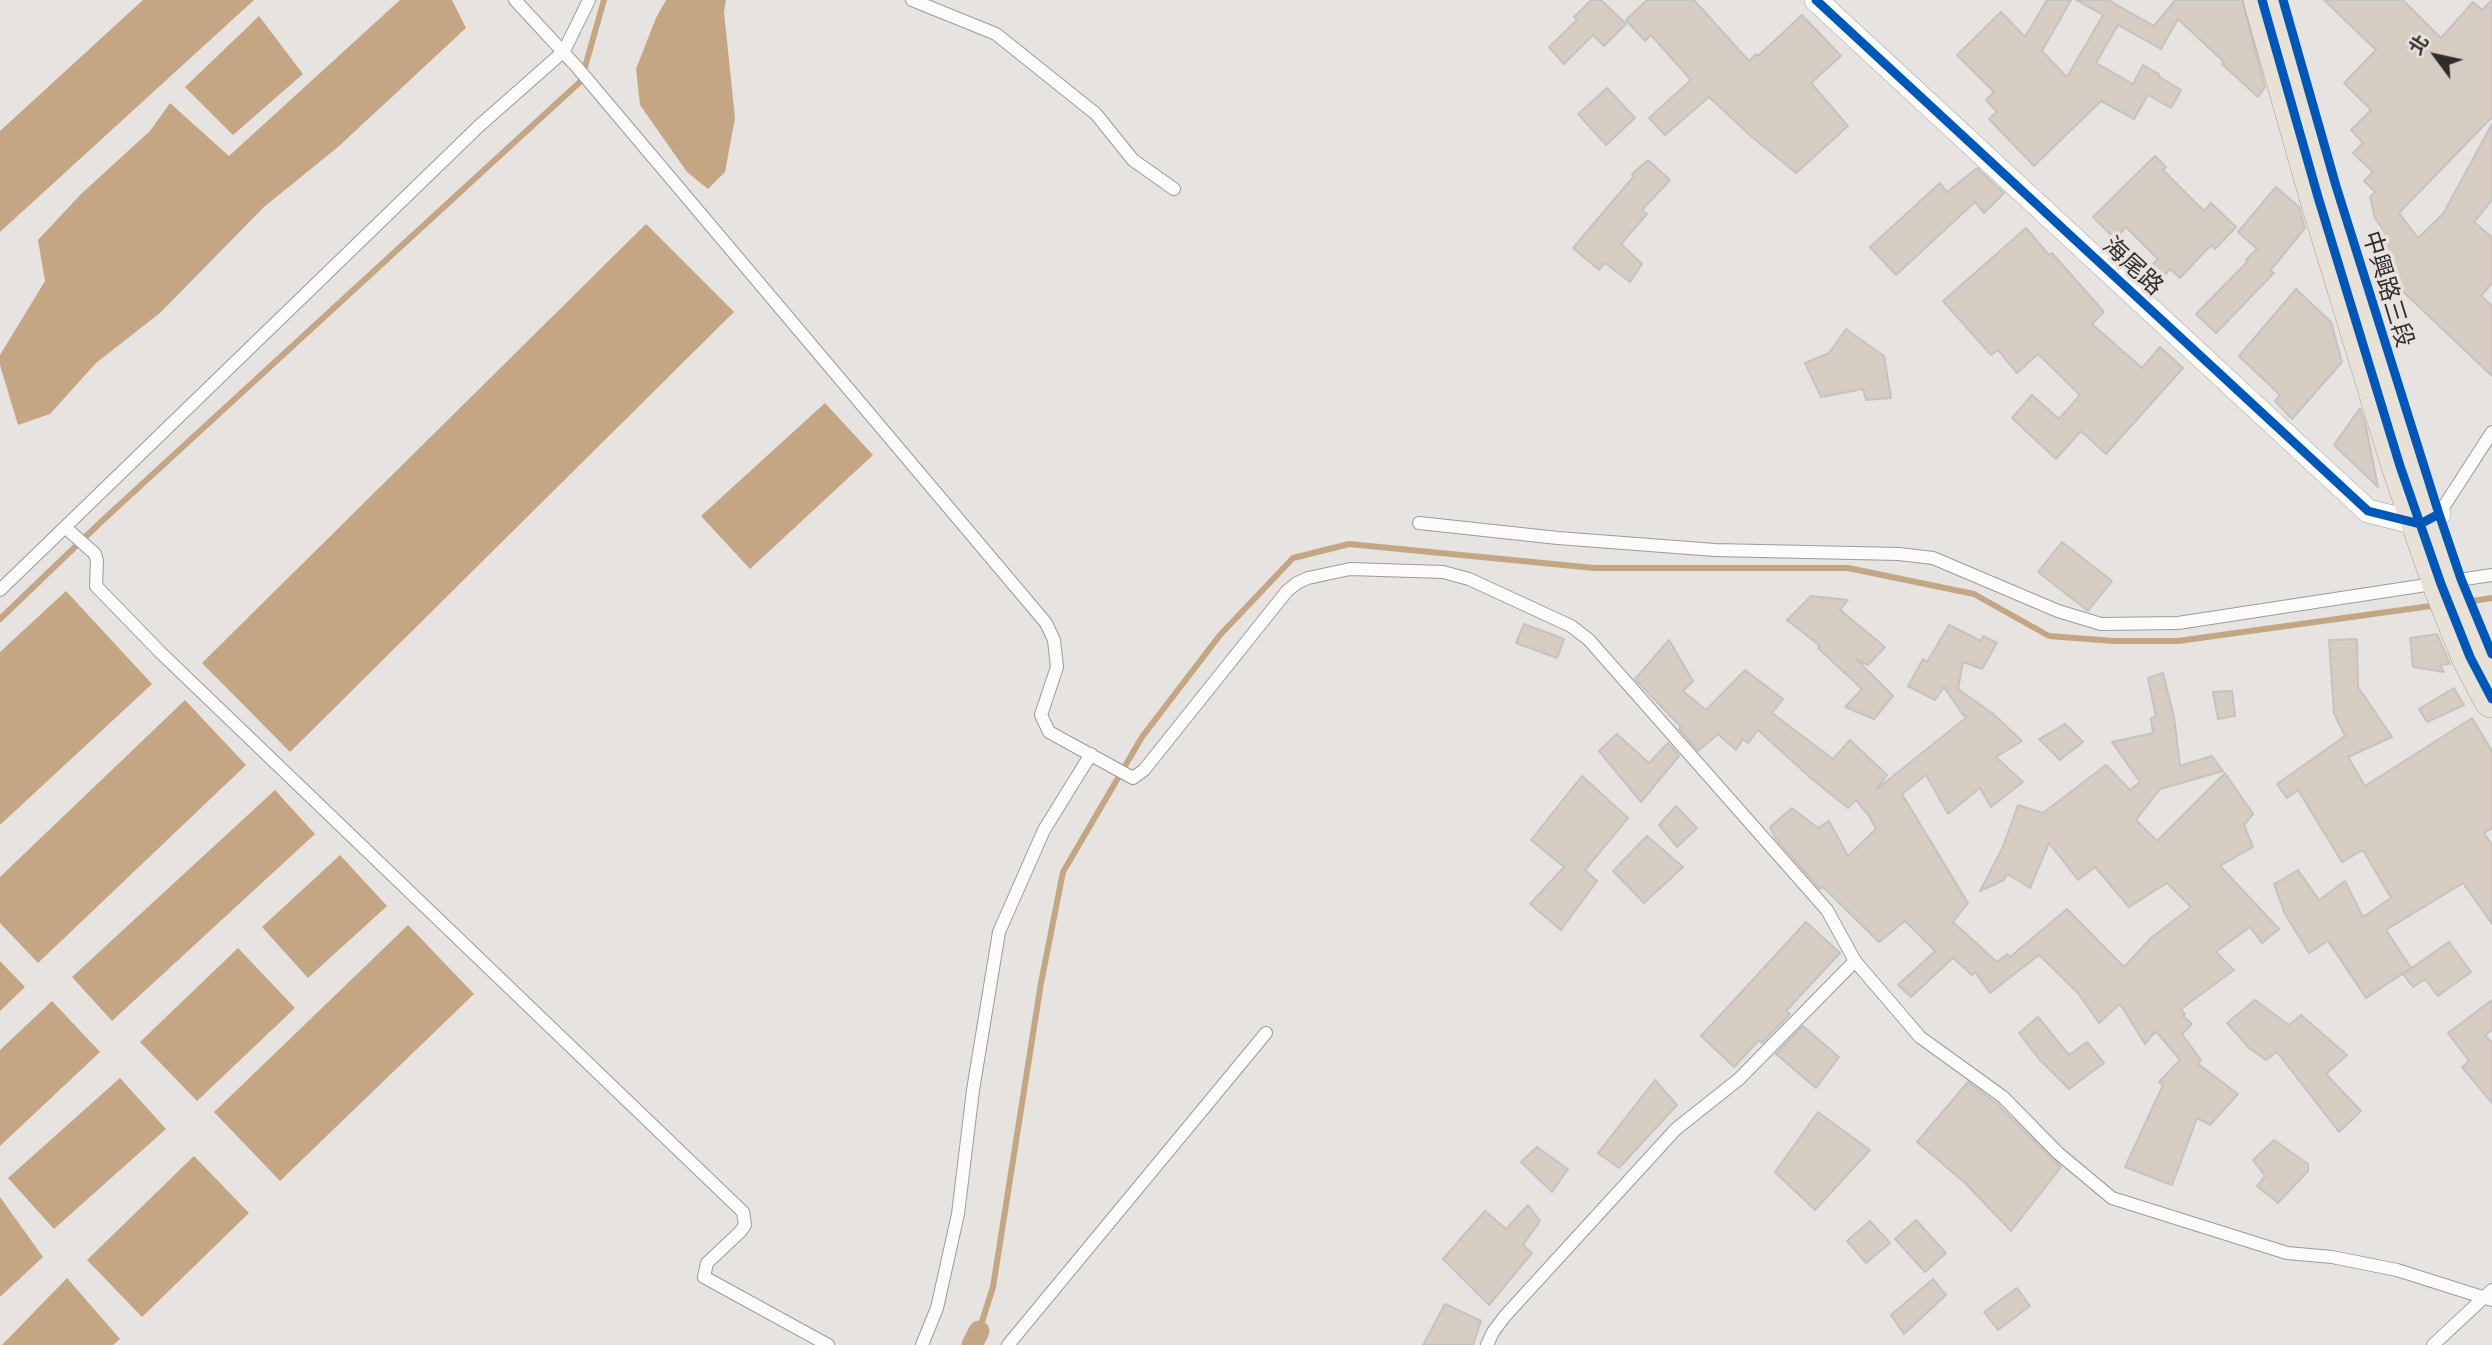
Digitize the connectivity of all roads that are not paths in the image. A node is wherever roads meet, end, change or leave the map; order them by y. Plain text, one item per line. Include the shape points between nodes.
1 (515, 0) edge
2 (589, 0) edge
3 (912, 0) edge
4 (1816, 0) edge
5 (2262, 0) edge
6 (2283, 0) edge
7 (564, 51) junction
8 (1174, 189) dead end
9 (2492, 432) edge
10 (2429, 519) junction
11 (1419, 523) dead end
12 (65, 527) junction
13 (2461, 584) edge
14 (0, 590) edge
15 (2483, 651) edge
16 (2492, 699) edge
17 (1091, 754) junction
18 (1855, 961) junction
19 (1266, 1033) dead end
20 (2489, 1296) edge
21 (828, 1345) edge
22 (922, 1345) edge
23 (1008, 1345) edge
24 (1488, 1345) edge
25 (2433, 1345) edge

1 - 7 lane
2 - 7 lane
3 - 8 lane via 996,34 1096,114 1133,160
4 - 10 street, 海尾路 via 2368,511
5 - 10 main road, 中興路三段 via 2400,466
6 - 10 main road, 中興路三段
7 - 12 lane via 479,126
7 - 17 lane via 1046,623 1054,640 1057,667 1041,715 1049,732
9 - 10 lane
10 - 13 main road, 中興路三段
11 - 13 lane via 1715,550 1933,558 2058,611 2101,624 2178,623
12 - 14 lane
12 - 21 lane via 95,554 96,586 151,642 743,1212 745,1225 707,1263 704,1277
13 - 15 main road, 中興路三段
15 - 16 main road, 中興路三段
17 - 18 lane via 1133,778 1144,769 1297,583 1350,569 1443,572 1469,579 1571,626 1588,640 1827,910
17 - 22 lane via 1044,830 999,932 958,1214 937,1308
18 - 20 lane via 1920,1037 2003,1097 2058,1153 2112,1198 2287,1253 2397,1270
18 - 24 lane via 1739,1079 1676,1129 1505,1316
19 - 23 lane
20 - 25 lane

